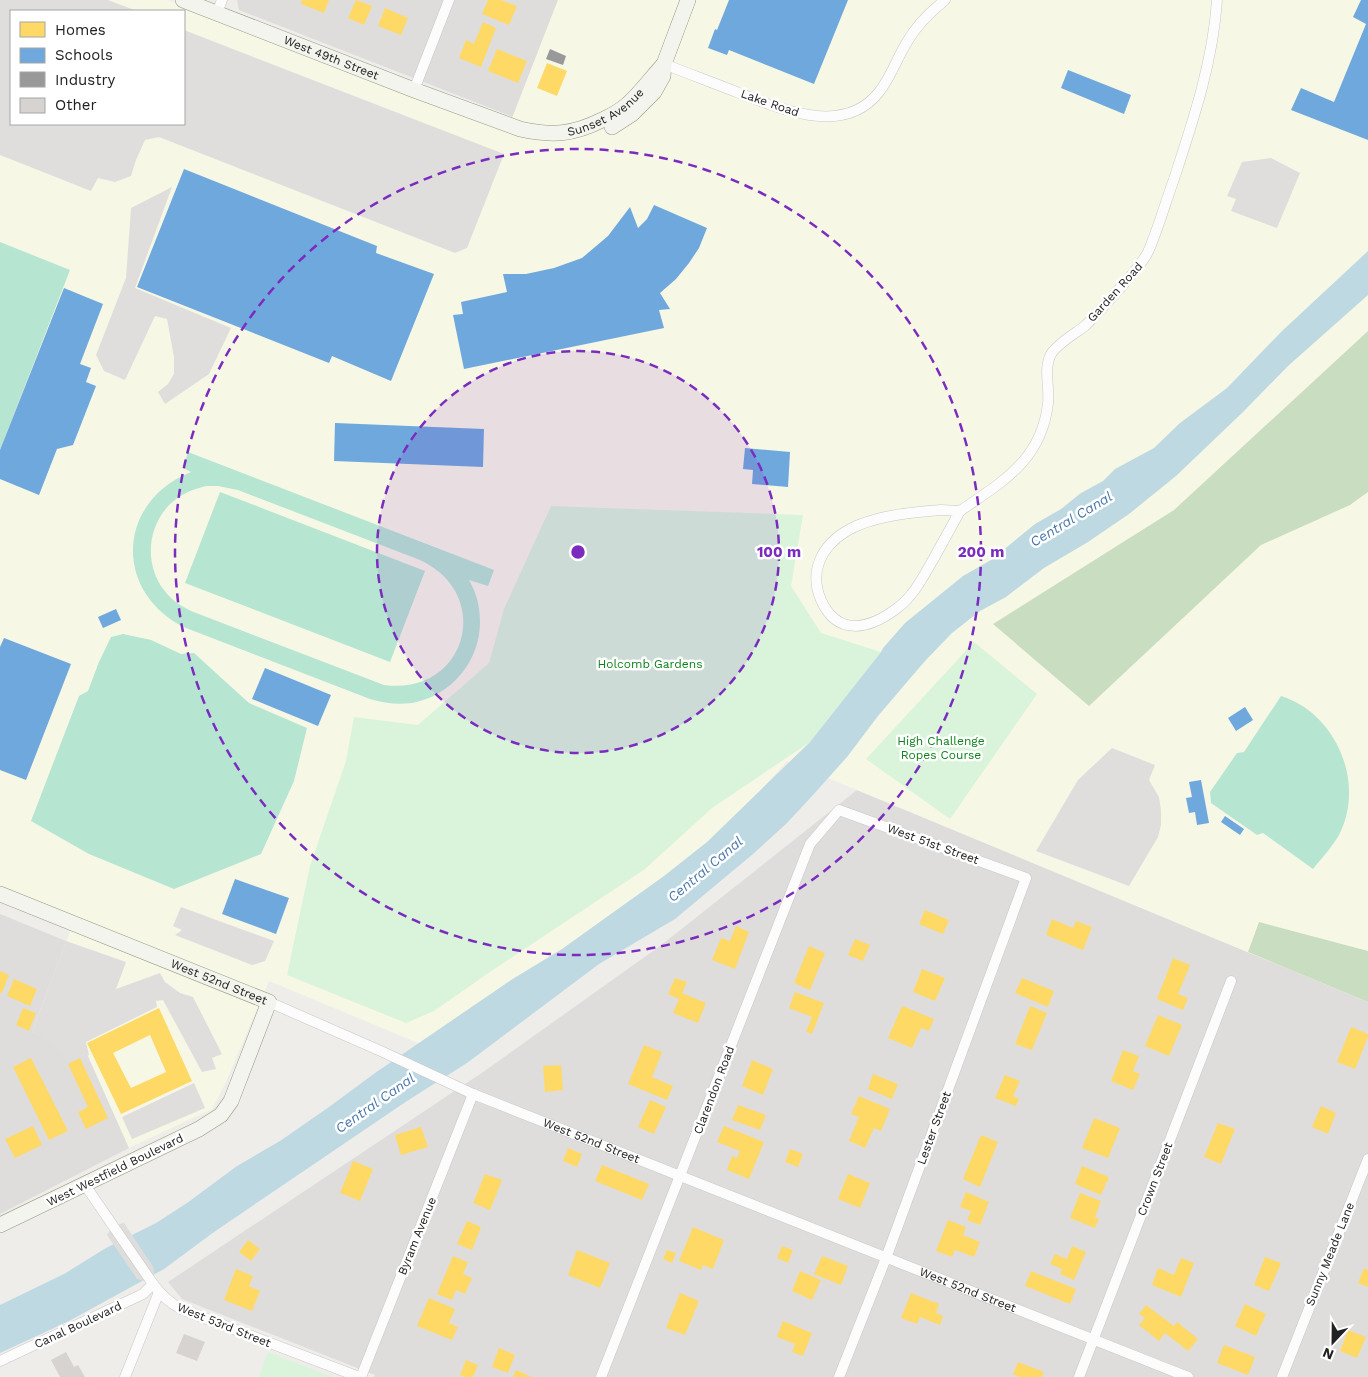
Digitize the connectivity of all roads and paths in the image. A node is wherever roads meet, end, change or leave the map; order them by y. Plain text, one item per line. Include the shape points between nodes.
1 (183, 0) edge
2 (449, 0) edge
3 (688, 0) edge
4 (945, 0) edge
5 (1217, 0) edge
6 (219, 7) edge
7 (664, 64) junction
8 (414, 90) junction
9 (534, 136) joint
10 (960, 511) junction
11 (840, 810) joint
12 (1026, 878) joint
13 (0, 894) edge
14 (1231, 981) dead end
15 (269, 1002) junction
16 (473, 1094) junction
17 (1368, 1159) edge
18 (680, 1176) junction
19 (85, 1185) junction
20 (0, 1225) edge
21 (886, 1258) junction
22 (156, 1288) junction
23 (1093, 1340) junction
24 (0, 1361) edge
25 (125, 1377) edge
26 (360, 1377) edge
27 (601, 1377) edge
28 (840, 1377) edge
29 (1079, 1377) edge
30 (1188, 1377) edge
31 (1282, 1377) edge

1 - 6 street, West 49th Street
2 - 8 street
3 - 7 street, Sunset Avenue
4 - 7 street, Lake Road via 913,34 878,94 865,106 849,113 830,116 781,109
5 - 10 street, Garden Road via 1213,40 1203,83 1148,252 1139,267 1088,322 1052,353 1048,368 1047,415 1030,454 1014,472
6 - 8 street, West 49th Street
7 - 9 street, Sunset Avenue via 627,105 612,115 581,130
8 - 9 street, West 49th Street
10 - 10 street, Garden Road via 890,516 847,530 828,547 815,576 819,596 829,614 841,624 856,626 880,619 896,609 918,586
11 - 12 street, West 51st Street
11 - 18 street, Clarendon Road via 810,844
12 - 21 street, Lester Street
13 - 15 street, West 52nd Street
14 - 23 street, Crown Street
15 - 16 street, West 52nd Street
15 - 19 street, West Westfield Boulevard via 235,1091 227,1108 214,1121
16 - 18 street, West 52nd Street
16 - 26 street, Byram Avenue
17 - 31 street, Sunny Meade Lane
18 - 21 street, West 52nd Street
18 - 27 street, Clarendon Road
19 - 20 street, West Westfield Boulevard
19 - 22 street, West 53rd Street
21 - 23 street, West 52nd Street
21 - 28 street, Lester Street
22 - 24 street, Canal Boulevard
22 - 25 street
22 - 26 street, West 53rd Street via 181,1309
23 - 29 street, Crown Street
23 - 30 street, West 52nd Street

